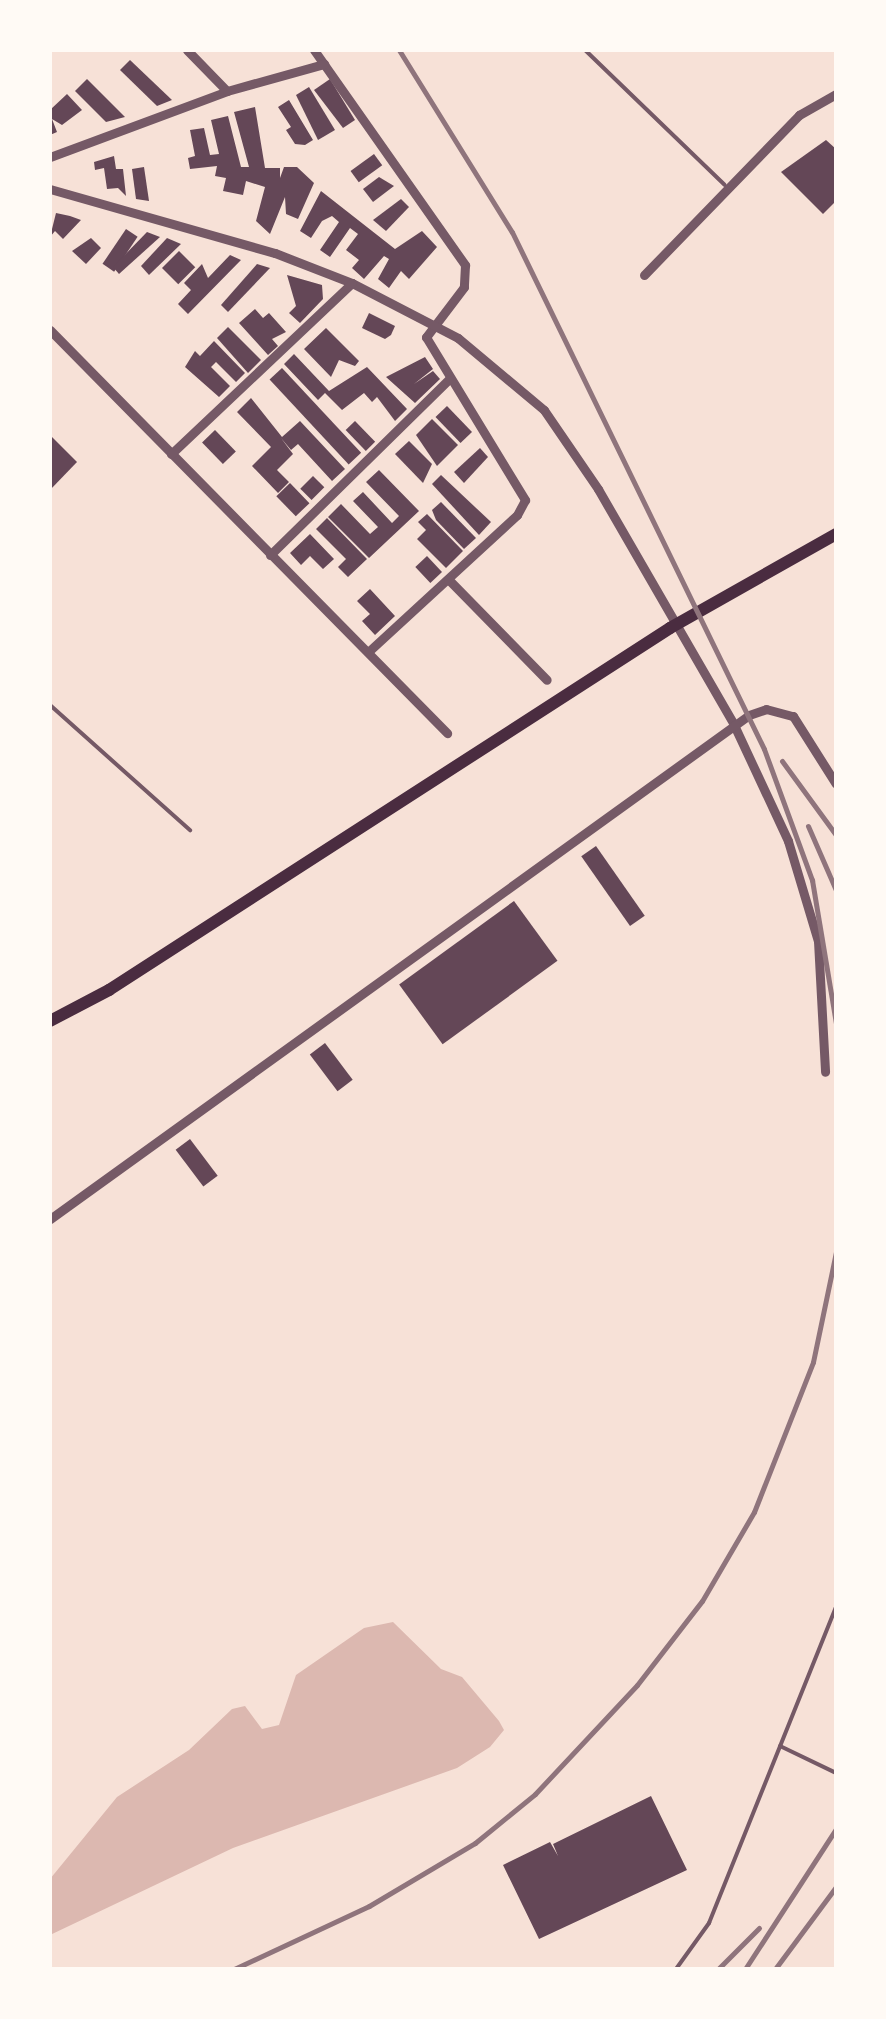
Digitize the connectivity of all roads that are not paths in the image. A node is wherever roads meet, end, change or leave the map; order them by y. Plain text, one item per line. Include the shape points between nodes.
1 (187, 50) edge
2 (314, 50) edge
3 (585, 50) edge
4 (324, 64) junction
5 (226, 91) junction
6 (836, 94) edge
7 (50, 157) edge
8 (728, 188) junction
9 (50, 189) edge
10 (644, 275) dead end
11 (352, 284) junction
12 (431, 324) junction
13 (50, 330) edge
14 (448, 380) junction
15 (170, 454) junction
16 (836, 534) edge
17 (270, 554) junction
18 (448, 579) junction
19 (368, 652) junction
20 (547, 680) dead end
21 (50, 705) edge
22 (734, 725) junction
23 (447, 733) dead end
24 (836, 784) edge
25 (190, 830) dead end
26 (50, 1021) edge
27 (825, 1072) dead end
28 (50, 1219) edge
29 (836, 1607) edge
30 (780, 1746) junction
31 (836, 1774) edge
32 (676, 1969) edge

1 - 5 street
2 - 4 street
3 - 8 lane
4 - 5 street
4 - 12 street via 464,265 464,287
5 - 7 street
6 - 8 street via 799,115
8 - 10 street
9 - 11 street via 276,253
11 - 12 street
11 - 15 street
12 - 14 street via 426,337
12 - 22 street via 489,359 544,410 598,489
13 - 15 street
14 - 17 street
14 - 18 street via 525,500
15 - 17 street
16 - 26 main road via 670,628 110,990
17 - 19 street
18 - 19 street
18 - 20 street
19 - 23 street
21 - 25 lane
22 - 24 street via 766,708 793,716
22 - 27 street via 806,895 821,965
22 - 28 street
29 - 30 lane
30 - 31 lane
30 - 32 lane via 709,1923

